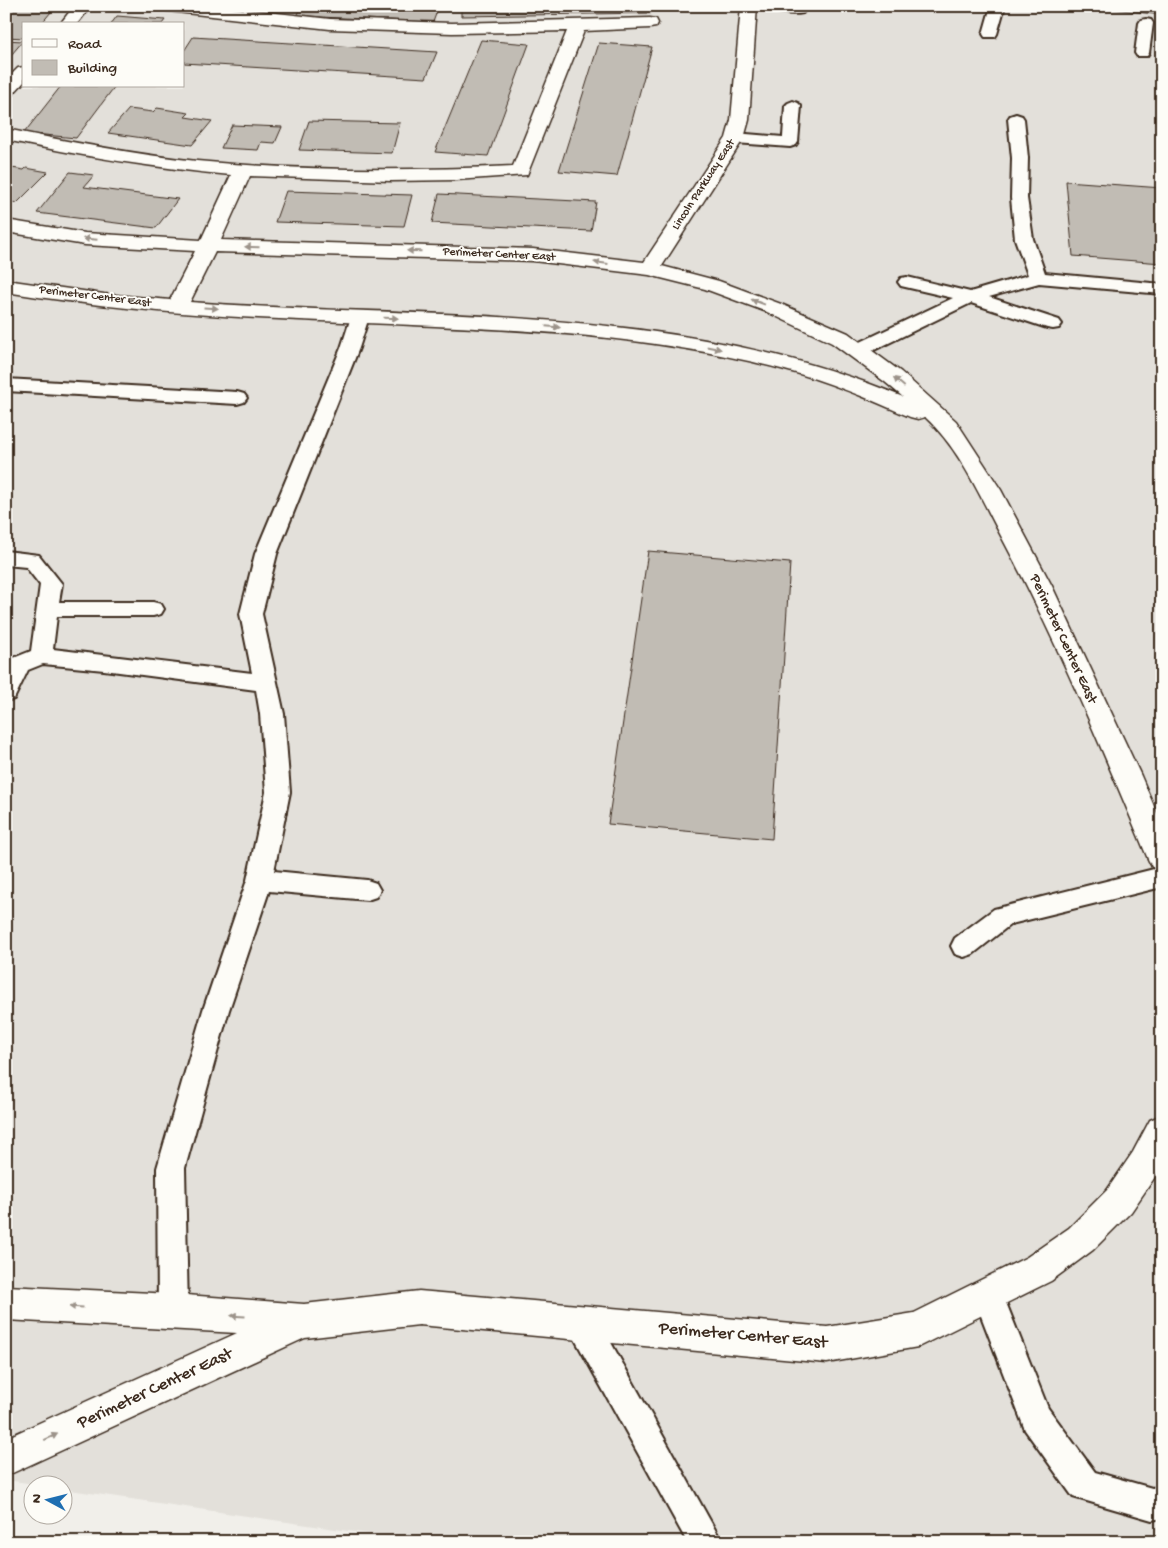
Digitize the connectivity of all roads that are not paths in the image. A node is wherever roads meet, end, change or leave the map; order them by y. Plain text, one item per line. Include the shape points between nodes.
1 (84, 6) edge
2 (167, 6) edge
3 (749, 6) edge
4 (771, 6) edge
5 (998, 6) edge
6 (798, 10) dead end
7 (70, 22) edge
8 (650, 23) dead end
9 (1146, 23) dead end
10 (577, 26) junction
11 (990, 34) dead end
12 (1142, 53) dead end
13 (22, 74) edge
14 (6, 91) edge
15 (793, 106) dead end
16 (1016, 120) dead end
17 (6, 134) edge
18 (735, 138) junction
19 (242, 172) junction
20 (6, 226) edge
21 (206, 246) junction
22 (650, 269) junction
23 (1038, 278) junction
24 (907, 282) dead end
25 (6, 286) edge
26 (1162, 289) edge
27 (970, 297) junction
28 (177, 306) junction
29 (360, 317) junction
30 (1053, 324) dead end
31 (857, 351) junction
32 (6, 385) edge
33 (237, 398) dead end
34 (948, 426) junction
35 (6, 558) edge
36 (153, 608) dead end
37 (48, 609) junction
38 (41, 656) junction
39 (265, 683) junction
40 (6, 693) edge
41 (1162, 859) edge
42 (1162, 877) edge
43 (260, 880) junction
44 (367, 890) dead end
45 (964, 946) dead end
46 (1162, 1130) edge
47 (988, 1294) junction
48 (6, 1303) edge
49 (173, 1311) junction
50 (304, 1321) junction
51 (583, 1323) junction
52 (6, 1457) edge
53 (1162, 1502) edge
54 (705, 1542) edge

1 - 7 street
2 - 10 street via 330,24 452,28
3 - 18 street, Lincoln Parkway East via 740,120
4 - 6 lane
5 - 11 lane
8 - 10 street
9 - 12 lane
10 - 19 street via 520,172 440,176
13 - 14 street
15 - 18 lane via 790,142
16 - 23 lane via 1024,239
17 - 19 street via 66,148
18 - 22 street, Lincoln Parkway East
19 - 21 street
21 -> 20 street, Perimeter Center East via 85,239
22 -> 21 street, Perimeter Center East via 533,254
21 - 28 street
31 -> 22 street, Perimeter Center East via 840,338 774,308 712,285
23 - 26 lane
23 - 27 lane
24 - 27 lane
25 - 28 street, Perimeter Center East via 51,294
27 - 30 lane
27 - 31 lane
28 -> 29 street, Perimeter Center East
29 -> 34 street, Perimeter Center East via 509,323 655,337 775,360 879,393
29 - 39 lane via 266,554 251,614
34 -> 31 street, Perimeter Center East via 893,377
32 - 33 lane
34 - 41 street, Perimeter Center East via 989,490 1040,586
35 - 37 lane via 32,560 51,584
36 - 37 lane
37 - 38 lane
38 - 39 lane
38 - 40 lane via 19,665
39 - 43 lane via 272,714 278,792
42 - 45 lane via 1003,916
43 - 44 lane
43 - 49 lane via 216,1010 171,1168
46 - 47 street, Perimeter Center East via 1119,1201 1081,1239 1039,1269
47 - 51 street, Perimeter Center East via 918,1330 827,1345
47 - 53 lane via 1036,1419 1085,1485 1152,1504
49 -> 48 street, Perimeter Center East
50 -> 49 street, Perimeter Center East
50 - 51 street, Perimeter Center East via 419,1308
52 -> 50 street, Perimeter Center East
51 - 54 lane

